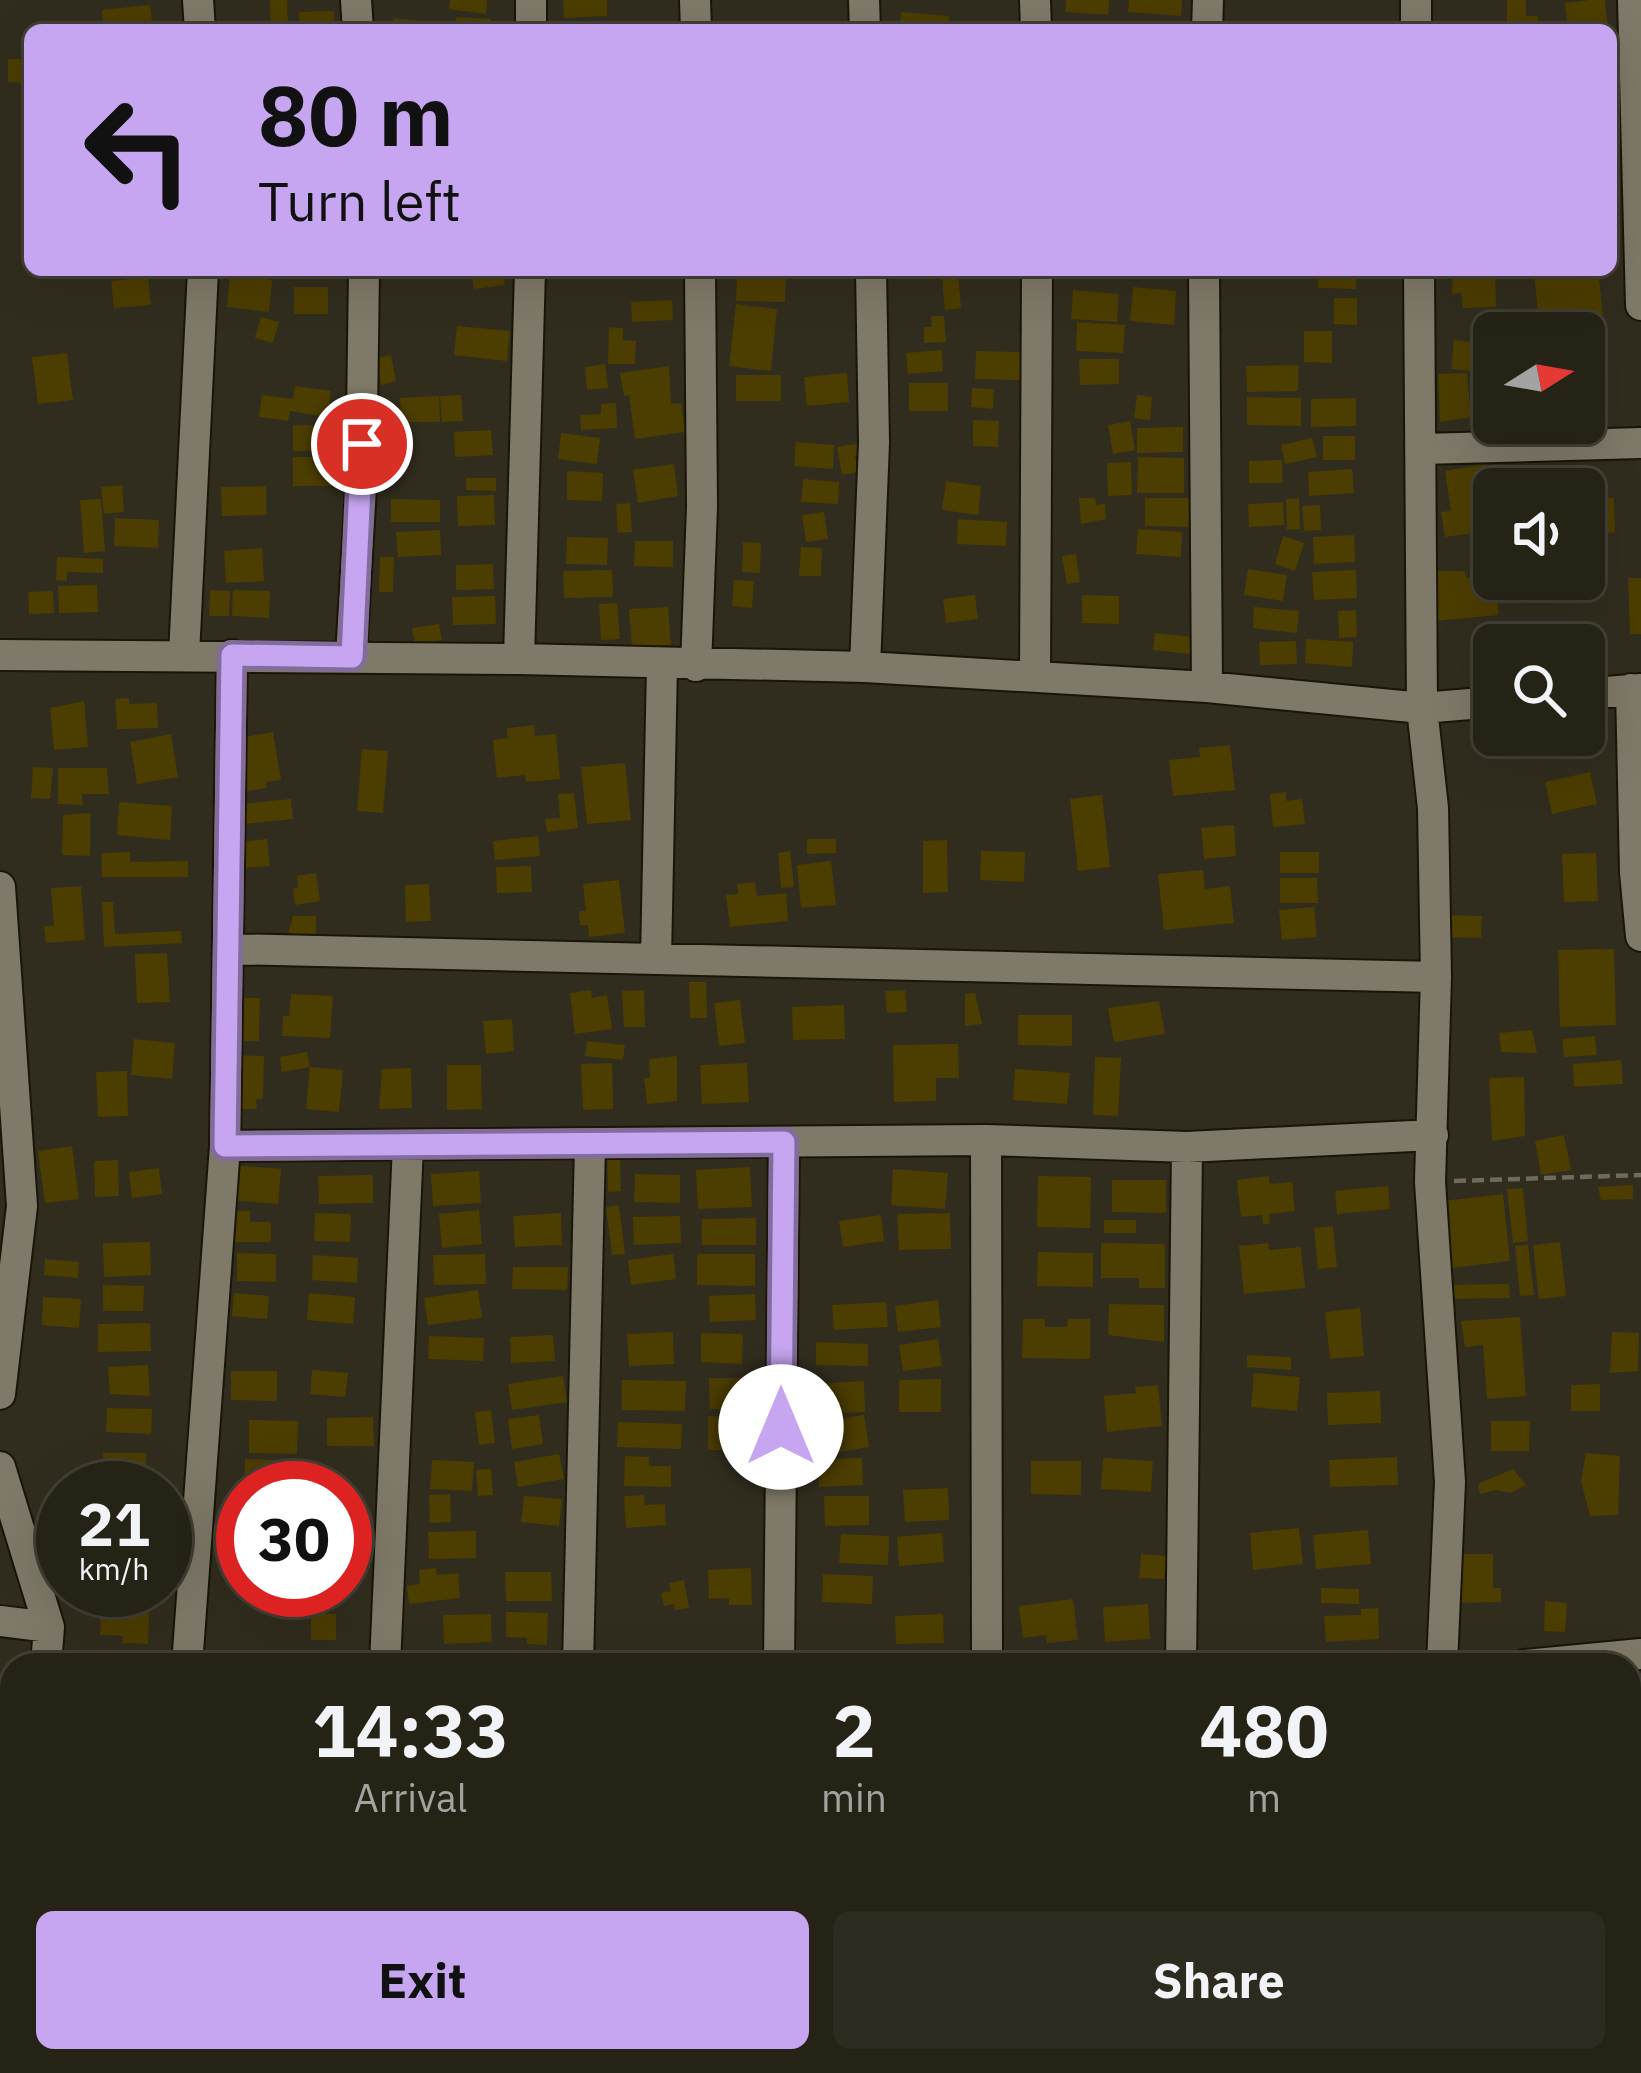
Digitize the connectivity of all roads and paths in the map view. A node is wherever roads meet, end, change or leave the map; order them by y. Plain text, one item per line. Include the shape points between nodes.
1 (1634, 0) edge
2 (203, 276) edge
3 (364, 276) edge
4 (530, 276) edge
5 (700, 276) edge
6 (872, 276) edge
7 (1037, 276) edge
8 (1204, 276) edge
9 (1419, 276) edge
10 (1641, 305) edge
11 (1641, 443) edge
12 (1421, 449) junction
13 (0, 655) edge
14 (232, 655) junction
15 (184, 656) junction
16 (352, 657) junction
17 (519, 659) junction
18 (662, 665) junction
19 (696, 666) junction
20 (866, 667) junction
21 (1035, 675) junction
22 (1207, 687) junction
23 (1636, 689) edge
24 (1605, 692) edge
25 (1473, 703) edge
26 (1423, 708) junction
27 (0, 887) edge
28 (1641, 936) edge
29 (228, 949) junction
30 (656, 959) junction
31 (1436, 977) junction
32 (1433, 1135) junction
33 (986, 1140) junction
34 (784, 1142) junction
35 (407, 1144) junction
36 (590, 1145) junction
37 (225, 1146) junction
38 (1186, 1147) junction
39 (1641, 1174) edge
40 (1430, 1182) junction
41 (0, 1394) edge
42 (0, 1467) edge
43 (0, 1621) edge
44 (49, 1627) junction
45 (47, 1653) edge
46 (188, 1653) edge
47 (386, 1653) edge
48 (578, 1653) edge
49 (779, 1653) edge
50 (987, 1653) edge
51 (1180, 1653) edge
52 (1443, 1653) edge

1 - 10 street
2 - 15 street
3 - 16 street
4 - 17 street
5 - 19 street
6 - 20 street
7 - 21 street
8 - 22 street
9 - 12 street
11 - 12 street
12 - 26 street
13 - 15 street
14 - 15 street
14 - 16 street
14 - 29 street
16 - 17 street
17 - 18 street
18 - 19 street
18 - 30 street
19 - 20 street
20 - 21 street
21 - 22 street
22 - 26 street
23 - 24 street
23 - 28 street
25 - 26 street
26 - 31 street
27 - 41 street via 22,1206
29 - 30 street
29 - 37 street
30 - 31 street
31 - 32 street
32 - 38 street
32 - 40 street
33 - 34 street
33 - 38 street
33 - 50 street
34 - 36 street
34 - 49 street
35 - 36 street
35 - 37 street
35 - 47 street
36 - 48 street
37 - 46 street
38 - 51 street
39 - 40 path
40 - 52 street via 1450,1482
42 - 44 street
43 - 44 street
44 - 45 street

